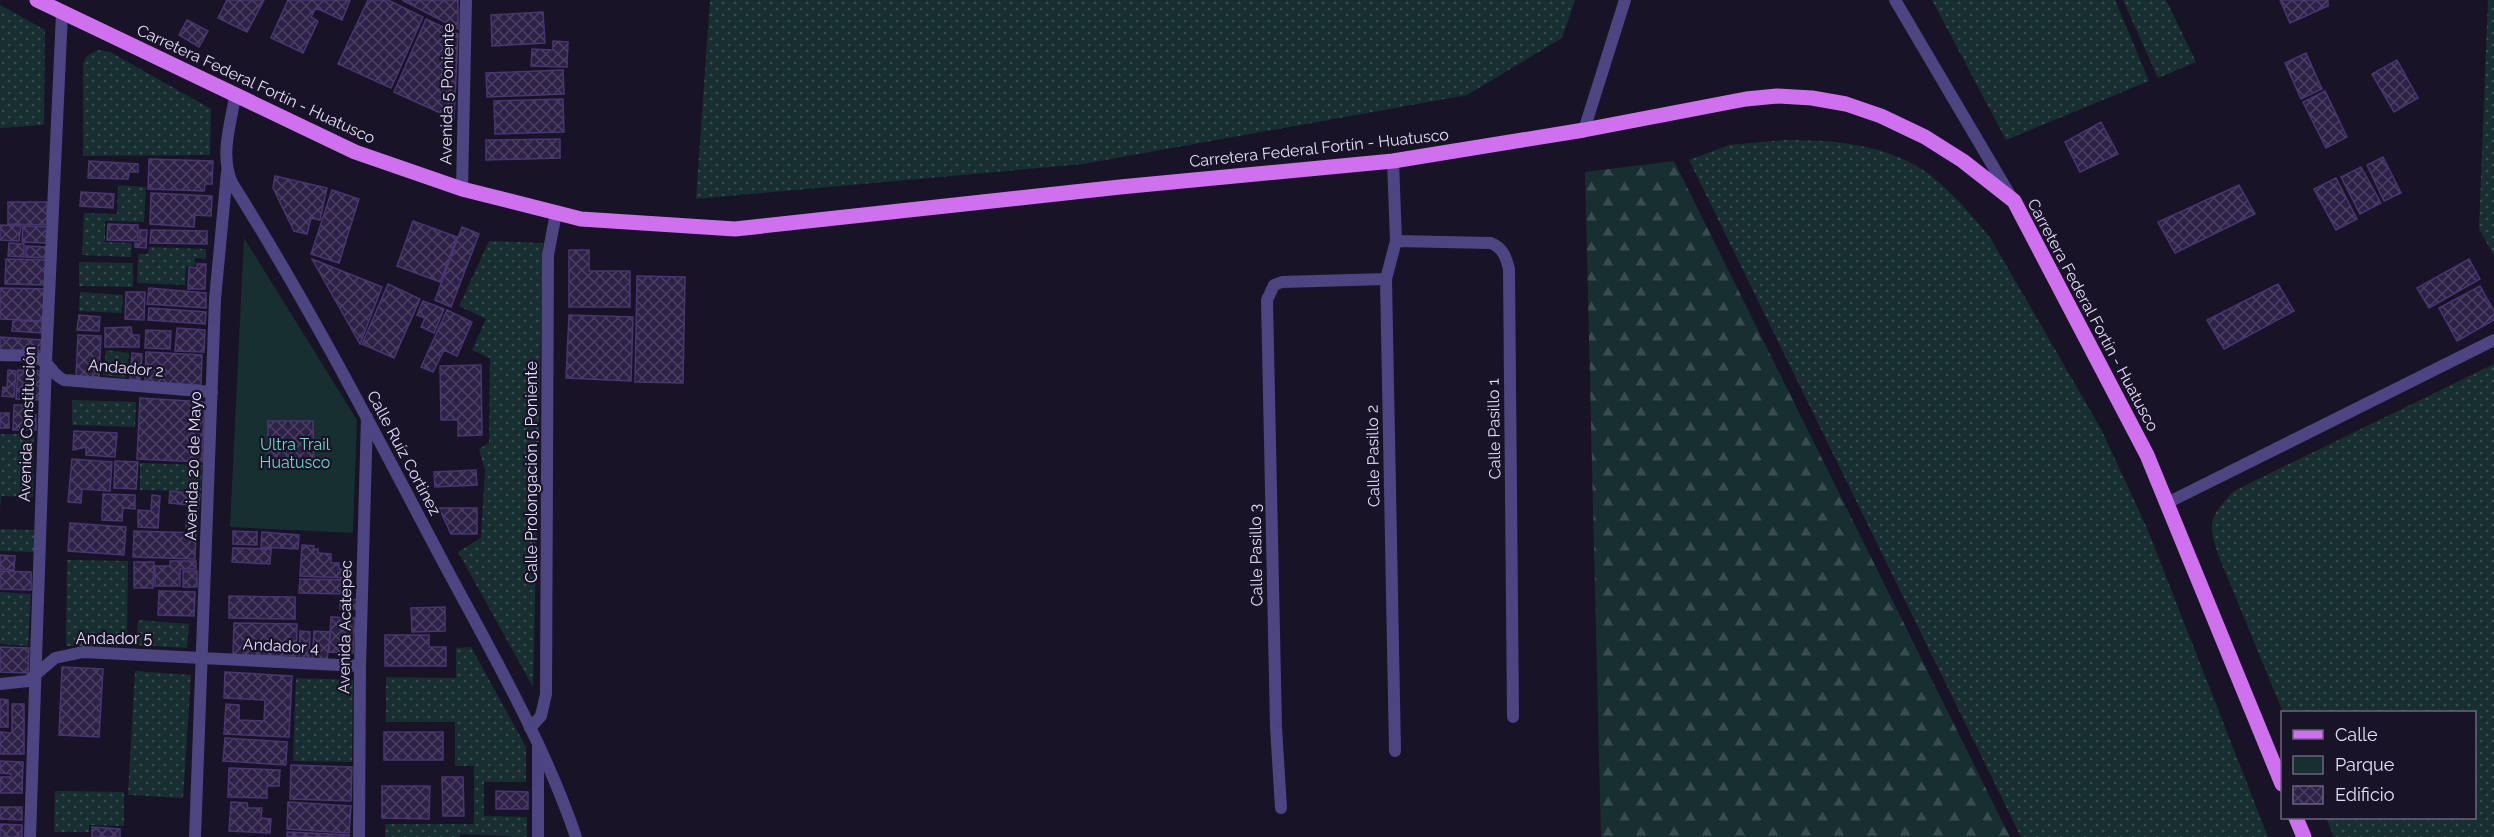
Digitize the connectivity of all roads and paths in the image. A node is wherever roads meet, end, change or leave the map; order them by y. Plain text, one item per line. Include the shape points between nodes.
1 (37, 0) edge
2 (466, 0) edge
3 (1625, 0) edge
4 (1895, 0) edge
5 (62, 13) junction
6 (236, 97) junction
7 (1584, 130) junction
8 (1393, 161) junction
9 (227, 172) junction
10 (462, 189) junction
11 (2014, 201) junction
12 (556, 213) junction
13 (1396, 241) junction
14 (1386, 279) junction
15 (2494, 339) edge
16 (0, 356) edge
17 (46, 362) junction
18 (212, 392) junction
19 (367, 417) junction
20 (2167, 503) junction
21 (201, 658) junction
22 (360, 666) junction
23 (35, 677) junction
24 (0, 684) edge
25 (1513, 717) dead end
26 (530, 728) junction
27 (541, 750) junction
28 (1395, 751) dead end
29 (2281, 779) edge
30 (1281, 808) dead end
31 (2296, 819) edge
32 (30, 837) edge
33 (195, 837) edge
34 (359, 837) edge
35 (538, 837) edge
36 (576, 837) edge
37 (2304, 837) edge

1 - 5 main road, Carretera Federal Fortín - Huatusco
2 - 10 street, Avenida 5 Poniente
3 - 7 street
4 - 11 street
5 - 6 main road, Carretera Federal Fortín - Huatusco
5 - 17 street, Avenida Constitución
6 - 9 street, Avenida 20 de Mayo via 227,141
6 - 10 main road, Carretera Federal Fortín - Huatusco via 355,152
7 - 8 main road, Carretera Federal Fortín - Huatusco
7 - 11 main road, Carretera Federal Fortín - Huatusco via 1746,99 1812,98 1846,104 1926,137
8 - 12 main road, Carretera Federal Fortín - Huatusco via 735,229 581,219
8 - 13 street, Calle Pasillo 2
9 - 18 street, Avenida 20 de Mayo via 215,299
9 - 19 street, Calle Ruíz Cortinez
10 - 12 main road, Carretera Federal Fortín - Huatusco
11 - 20 main road, Carretera Federal Fortín - Huatusco via 2147,455
12 - 26 street, Calle Prolongación 5 Poniente via 548,255 546,694 541,716
13 - 14 street, Calle Pasillo 2
13 - 25 street, Calle Pasillo 1 via 1491,243 1506,256
14 - 28 street, Calle Pasillo 2
14 - 30 street, Calle Pasillo 3 via 1282,282 1274,285 1267,300
15 - 20 street
16 - 17 street
17 - 18 street, Andador 2 via 64,380
17 - 23 street, Avenida Constitución
18 - 21 street, Avenida 20 de Mayo
19 - 22 street, Avenida Acatepec
19 - 26 street, Calle Ruíz Cortinez
20 - 29 main road, Carretera Federal Fortín - Huatusco
21 - 22 street, Andador 4
21 - 23 street, Andador 5 via 83,652 55,658
21 - 33 street, Avenida 20 de Mayo
22 - 34 street, Avenida Acatepec
23 - 24 street
23 - 32 street, Avenida Constitución
26 - 27 street, Calle Ruíz Cortinez
27 - 35 street
27 - 36 street, Calle Ruíz Cortinez
31 - 37 main road

